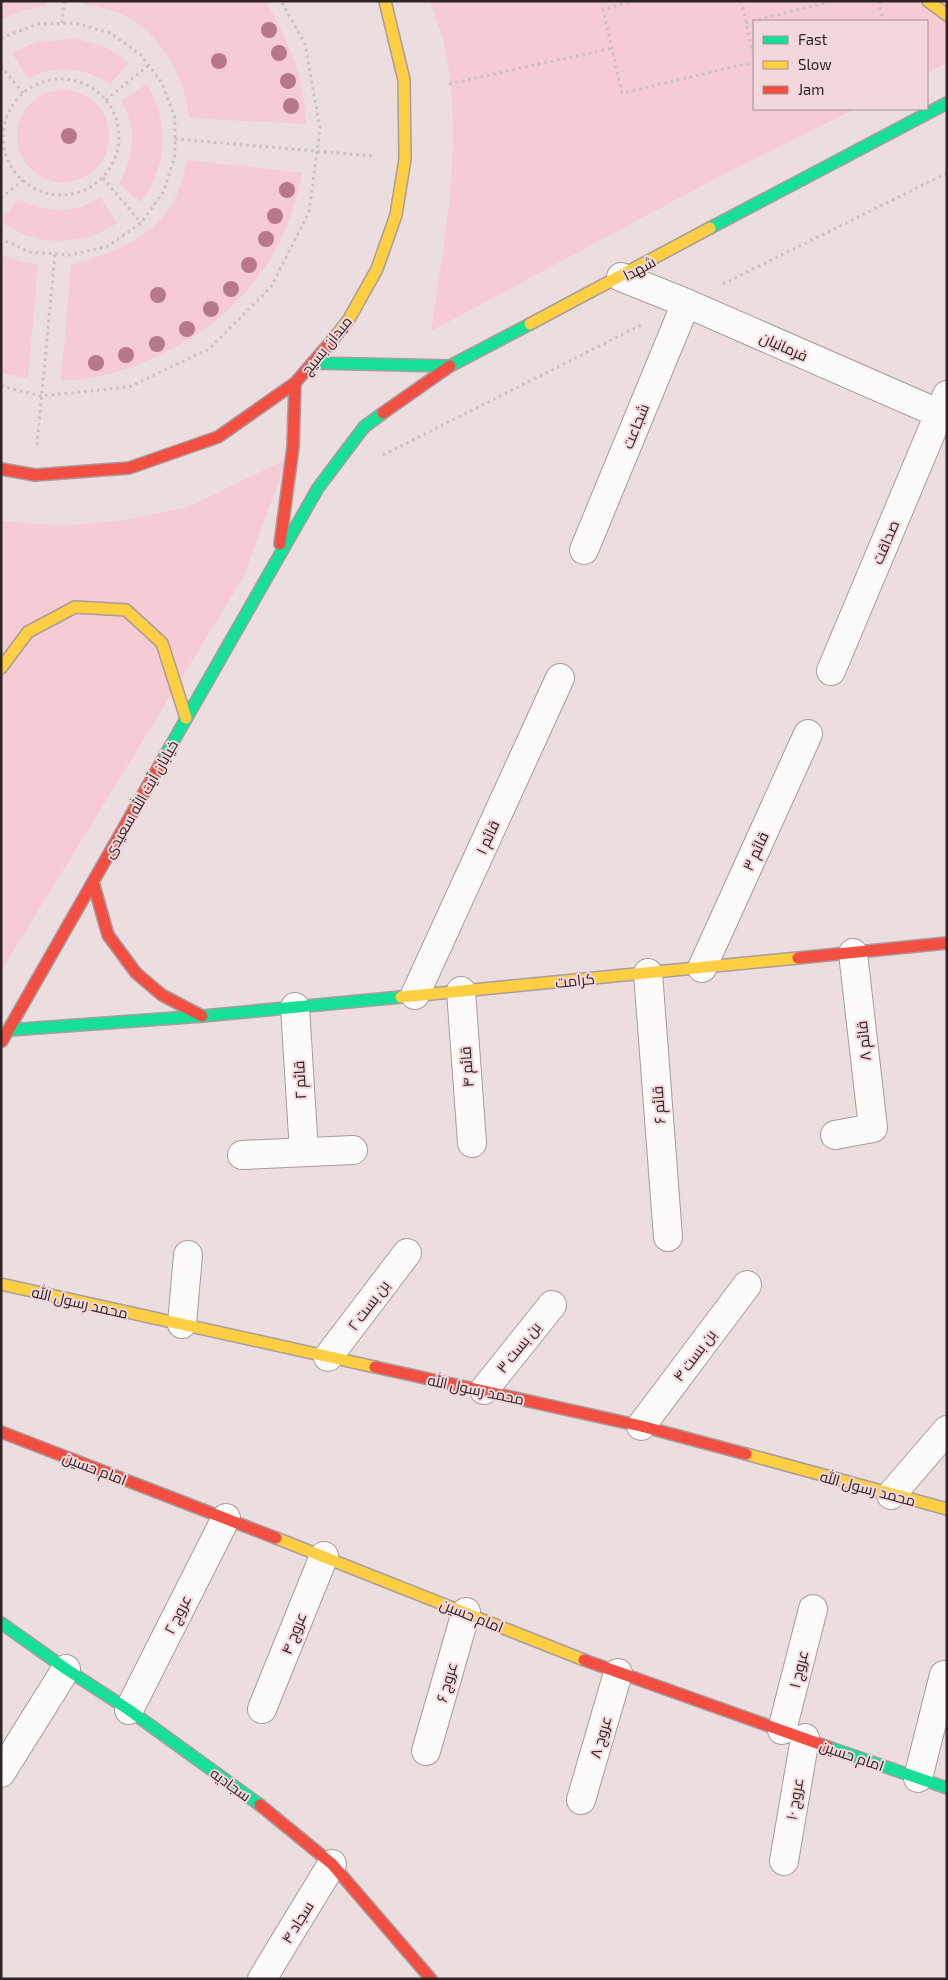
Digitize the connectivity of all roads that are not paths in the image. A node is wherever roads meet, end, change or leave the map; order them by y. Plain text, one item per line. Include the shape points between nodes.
1 (384, 1) edge
2 (928, 1) edge
3 (947, 15) edge
4 (947, 103) edge
5 (621, 277) junction
6 (686, 303) junction
7 (314, 363) junction
8 (450, 366) junction
9 (295, 383) junction
10 (944, 408) edge
11 (1, 469) edge
12 (584, 550) dead end
13 (279, 556) junction
14 (1, 668) edge
15 (831, 671) dead end
16 (560, 678) dead end
17 (186, 718) junction
18 (808, 734) dead end
19 (92, 882) junction
20 (947, 944) edge
21 (854, 953) junction
22 (702, 968) junction
23 (648, 973) junction
24 (461, 991) junction
25 (415, 996) junction
26 (295, 1008) junction
27 (203, 1016) junction
28 (9, 1030) junction
29 (1, 1042) edge
30 (835, 1135) dead end
31 (472, 1143) dead end
32 (354, 1150) dead end
33 (304, 1152) junction
34 (242, 1155) dead end
35 (668, 1237) dead end
36 (407, 1253) dead end
37 (188, 1255) dead end
38 (1, 1284) edge
39 (747, 1285) dead end
40 (552, 1305) dead end
41 (182, 1324) junction
42 (328, 1358) junction
43 (484, 1390) junction
44 (641, 1426) junction
45 (947, 1430) edge
46 (1, 1432) edge
47 (891, 1495) junction
48 (947, 1509) edge
49 (226, 1518) junction
50 (324, 1556) junction
51 (813, 1608) dead end
52 (466, 1612) junction
53 (1, 1623) edge
54 (66, 1669) junction
55 (618, 1673) junction
56 (944, 1675) dead end
57 (262, 1709) dead end
58 (129, 1710) junction
59 (794, 1734) junction
60 (426, 1752) dead end
61 (1, 1772) edge
62 (918, 1778) junction
63 (947, 1788) edge
64 (582, 1800) dead end
65 (784, 1861) dead end
66 (332, 1864) junction
67 (262, 1979) edge
68 (431, 1979) edge

1 - 7 main road, میدان بسیج via 404,80 406,159 396,215 377,269 349,319
2 - 3 main road
4 - 5 main road, شهدا
5 - 6 street, فرمانیان
5 - 8 main road, شهدا
6 - 10 street, فرمانیان
6 - 12 street, شجاعت
7 - 8 main road, شهدا
7 - 9 main road, میدان بسیج
8 - 13 main road, خیابان آیت الله سعیدی via 364,427 318,488
9 - 11 main road, میدان بسیج via 218,437 128,468 35,475
9 - 13 main road, خیابان آیت الله سعیدی via 293,447
10 - 15 street, صداقت
13 - 17 main road, خیابان آیت الله سعیدی
14 - 17 main road via 28,632 75,608 126,610 162,643
16 - 25 street, قائم ۱
17 - 19 main road, خیابان آیت الله سعیدی
18 - 22 street, قائم ۳
19 - 27 main road via 108,935 136,973 162,995
19 - 28 main road, خیابان آیت الله سعیدی
20 - 21 main road, کرامت
21 - 22 main road, کرامت
21 - 30 street, قائم ۸ via 873,1128
22 - 23 main road, کرامت
23 - 24 main road, کرامت
23 - 35 street, قائم ۶
24 - 25 main road, کرامت
24 - 31 street, قائم ۴
25 - 26 main road, کرامت
26 - 27 main road, کرامت
26 - 33 street, قائم ۲
27 - 28 main road, کرامت
28 - 29 main road, خیابان آیت الله سعیدی
32 - 33 street
33 - 34 street
36 - 42 street, بن بست ۲
37 - 41 street
38 - 41 main road, محمد رسول الله
39 - 44 street, بن بست ۴
40 - 43 street, بن بست ۳
41 - 42 main road, محمد رسول الله
42 - 43 main road, محمد رسول الله
43 - 44 main road, محمد رسول الله
44 - 47 main road, محمد رسول الله
45 - 47 street
46 - 49 main road, امام حسین
47 - 48 main road, محمد رسول الله
49 - 50 main road, امام حسین
49 - 58 street, عروج ۲
50 - 52 main road, امام حسین
50 - 57 street, عروج ۴
51 - 59 street, عروج ۱
52 - 55 main road, امام حسین
52 - 60 street, عروج ۶
53 - 54 main road, سجادیه
54 - 58 main road, سجادیه
54 - 61 street
55 - 59 main road, امام حسین
55 - 64 street, عروج ۸
56 - 62 street
58 - 66 main road, سجادیه via 261,1806
59 - 62 main road, امام حسین
59 - 65 street, عروج ۱۰
62 - 63 main road, امام حسین
66 - 67 street, سجاد ۴
66 - 68 main road, سجادیه

